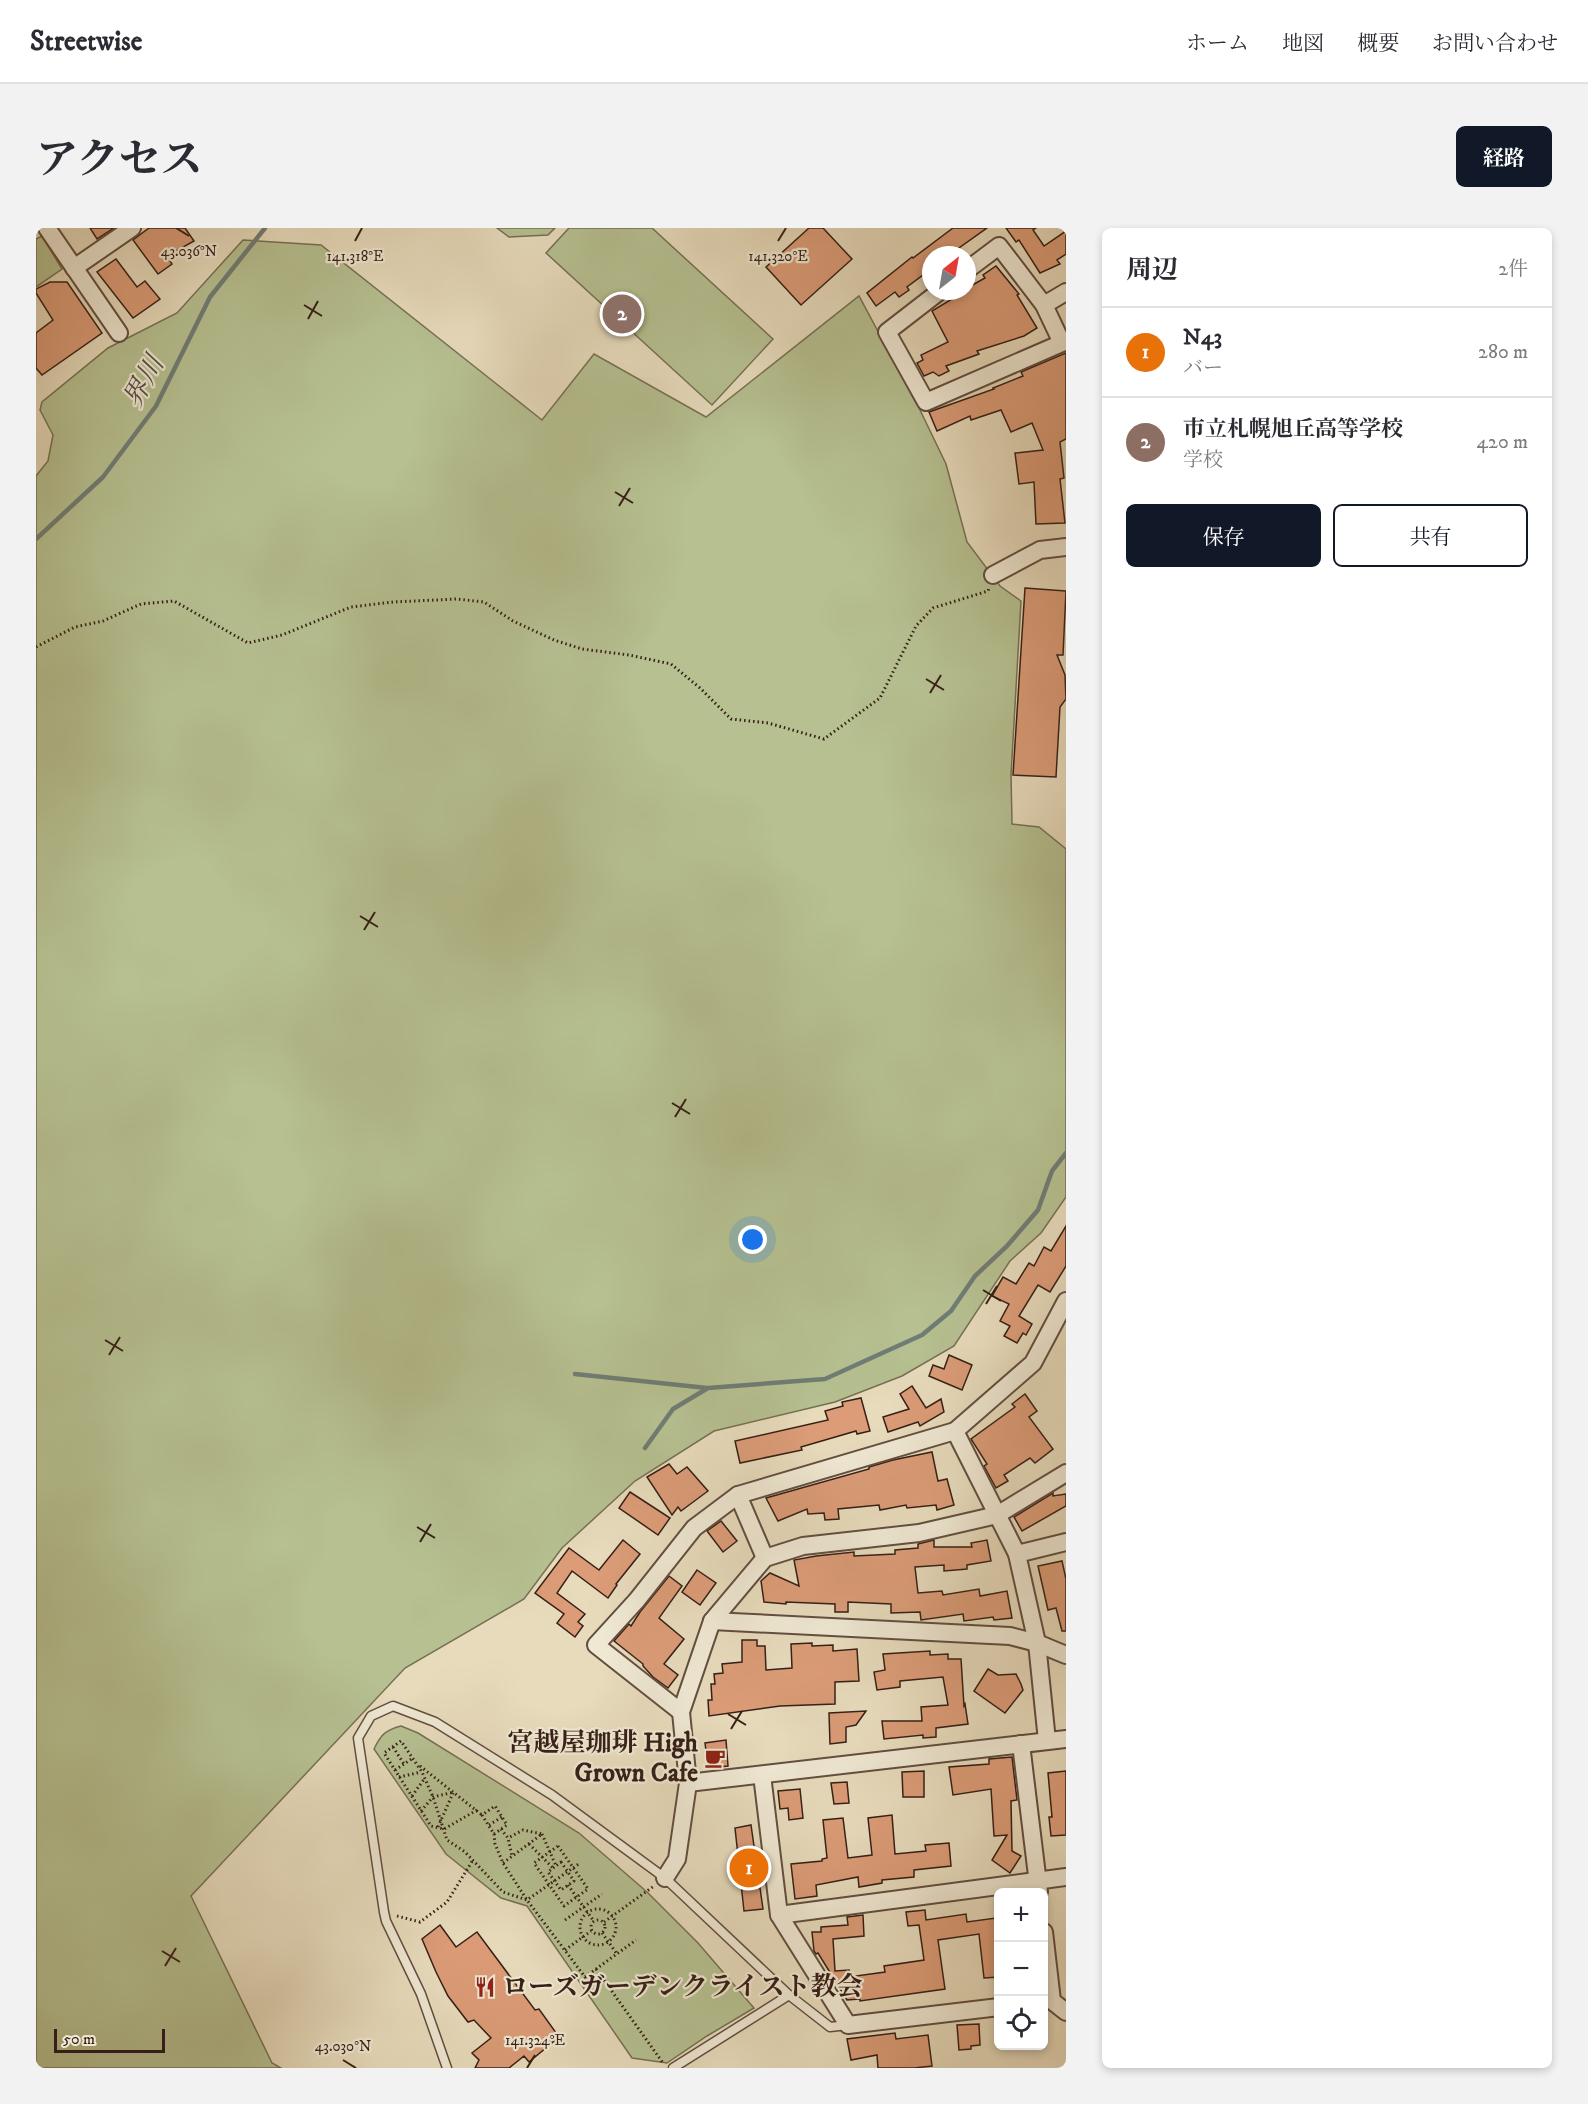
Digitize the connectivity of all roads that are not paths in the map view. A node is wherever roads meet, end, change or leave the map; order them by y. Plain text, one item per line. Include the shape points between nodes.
1 (47, 228) edge
2 (132, 228) edge
3 (976, 263) edge
4 (74, 268) junction
5 (1066, 292) edge
6 (928, 300) edge
7 (1044, 305) junction
8 (118, 333) dead end
9 (1066, 547) edge
10 (993, 575) road end
11 (1066, 1301) edge
12 (955, 1431) junction
13 (1066, 1473) edge
14 (738, 1495) junction
15 (997, 1515) junction
16 (1066, 1542) edge
17 (1017, 1554) junction
18 (765, 1557) junction
19 (712, 1621) junction
20 (1037, 1643) junction
21 (1066, 1656) edge
22 (681, 1712) junction
23 (1066, 1739) edge
24 (1047, 1741) junction
25 (1021, 1744) junction
26 (762, 1775) junction
27 (688, 1783) junction
28 (1066, 1877) edge
29 (664, 1878) junction
30 (1038, 1887) edge
31 (779, 1915) junction
32 (1045, 1942) edge
33 (789, 1995) junction
34 (1054, 2000) edge
35 (994, 2008) edge
36 (1066, 2012) edge
37 (848, 2025) junction
38 (447, 2068) edge
39 (673, 2068) edge

1 - 4 street
2 - 4 street
3 - 7 street via 999,246
4 - 8 street
5 - 7 street
6 - 7 street via 887,332 926,402 1062,343
9 - 10 street via 1041,550
11 - 12 street via 1033,1363
12 - 14 street
12 - 15 street
13 - 15 street
14 - 18 street
14 - 22 street via 694,1528 596,1645
15 - 17 street
15 - 18 street via 919,1533 803,1546
16 - 17 street
17 - 20 street
18 - 19 street
19 - 20 street via 1010,1636
19 - 22 street
20 - 21 street
20 - 24 street
22 - 27 street
23 - 24 street
24 - 25 street
25 - 26 street
25 - 30 street
26 - 27 street
26 - 31 street
27 - 29 street via 677,1859
28 - 30 street
29 - 33 lane
29 - 38 lane via 532,1783 435,1722 393,1706 371,1716 358,1738 384,1912 421,1994
30 - 31 street
31 - 37 street
32 - 34 street
33 - 37 lane via 830,2026
33 - 39 lane
34 - 36 street
35 - 37 street

